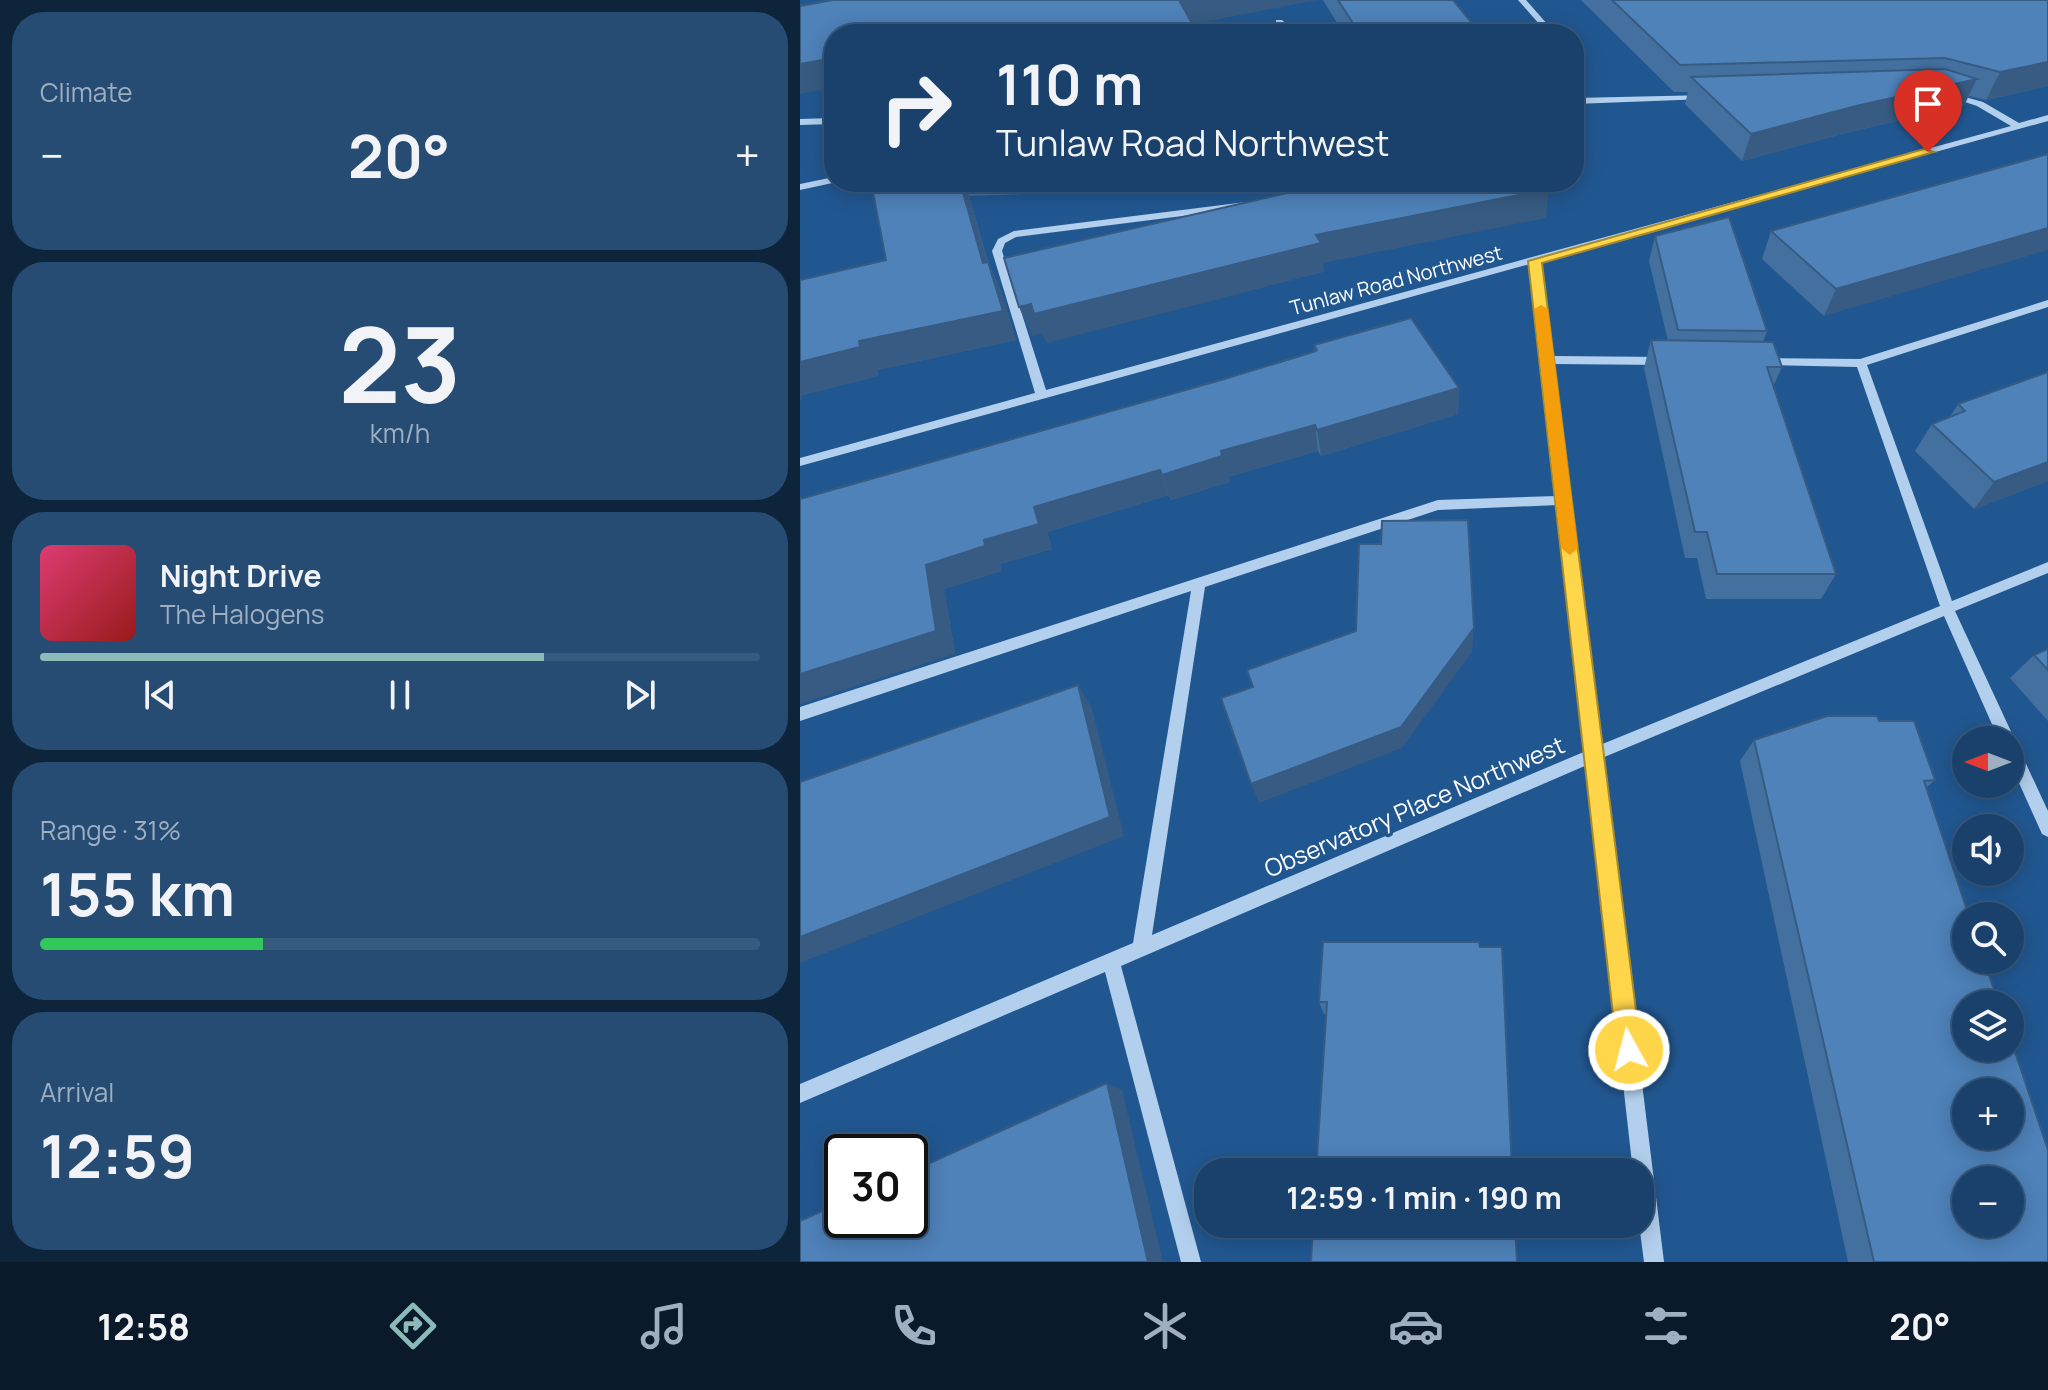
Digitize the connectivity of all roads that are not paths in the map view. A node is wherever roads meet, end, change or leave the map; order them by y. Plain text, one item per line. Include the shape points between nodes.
1 (1522, 0) edge
2 (1279, 22) dead end
3 (1282, 24) edge
4 (1543, 24) edge
5 (1933, 91) edge
6 (1717, 97) edge
7 (1584, 101) edge
8 (2048, 118) edge
9 (824, 122) edge
10 (802, 125) edge
11 (2019, 127) junction
12 (824, 182) edge
13 (800, 187) edge
14 (1296, 192) edge
15 (1535, 261) junction
16 (2048, 303) edge
17 (1547, 360) junction
18 (1678, 361) edge
19 (1754, 361) edge
20 (1861, 363) junction
21 (1042, 396) junction
22 (800, 462) edge
23 (1564, 500) junction
24 (2048, 567) edge
25 (1199, 583) junction
26 (1948, 610) junction
27 (800, 714) edge
28 (2001, 726) edge
29 (1594, 755) junction
30 (2024, 777) edge
31 (2048, 829) edge
32 (1141, 948) junction
33 (1111, 962) junction
34 (800, 1094) edge
35 (1191, 1262) edge
36 (1654, 1262) edge

1 - 4 street
2 - 3 street
5 - 11 street via 1980,104
6 - 7 street
8 - 11 street, Tunlaw Road Northwest
9 - 10 street
11 - 15 street, Tunlaw Road Northwest
12 - 13 street
14 - 21 street via 1280,200 1014,234 1001,241 997,251
15 - 17 street
15 - 21 street, Tunlaw Road Northwest
16 - 20 street
17 - 18 street
17 - 23 street
19 - 20 street
20 - 26 street
21 - 22 street, Tunlaw Road Northwest
23 - 25 street via 1438,505
23 - 29 street
24 - 26 street, Observatory Place Northwest
25 - 27 street
25 - 32 street
26 - 28 street
26 - 29 street, Observatory Place Northwest
29 - 32 street, Observatory Place Northwest
29 - 36 street
30 - 31 street
32 - 33 street, Observatory Place Northwest
33 - 34 street, Observatory Place Northwest
33 - 35 street

